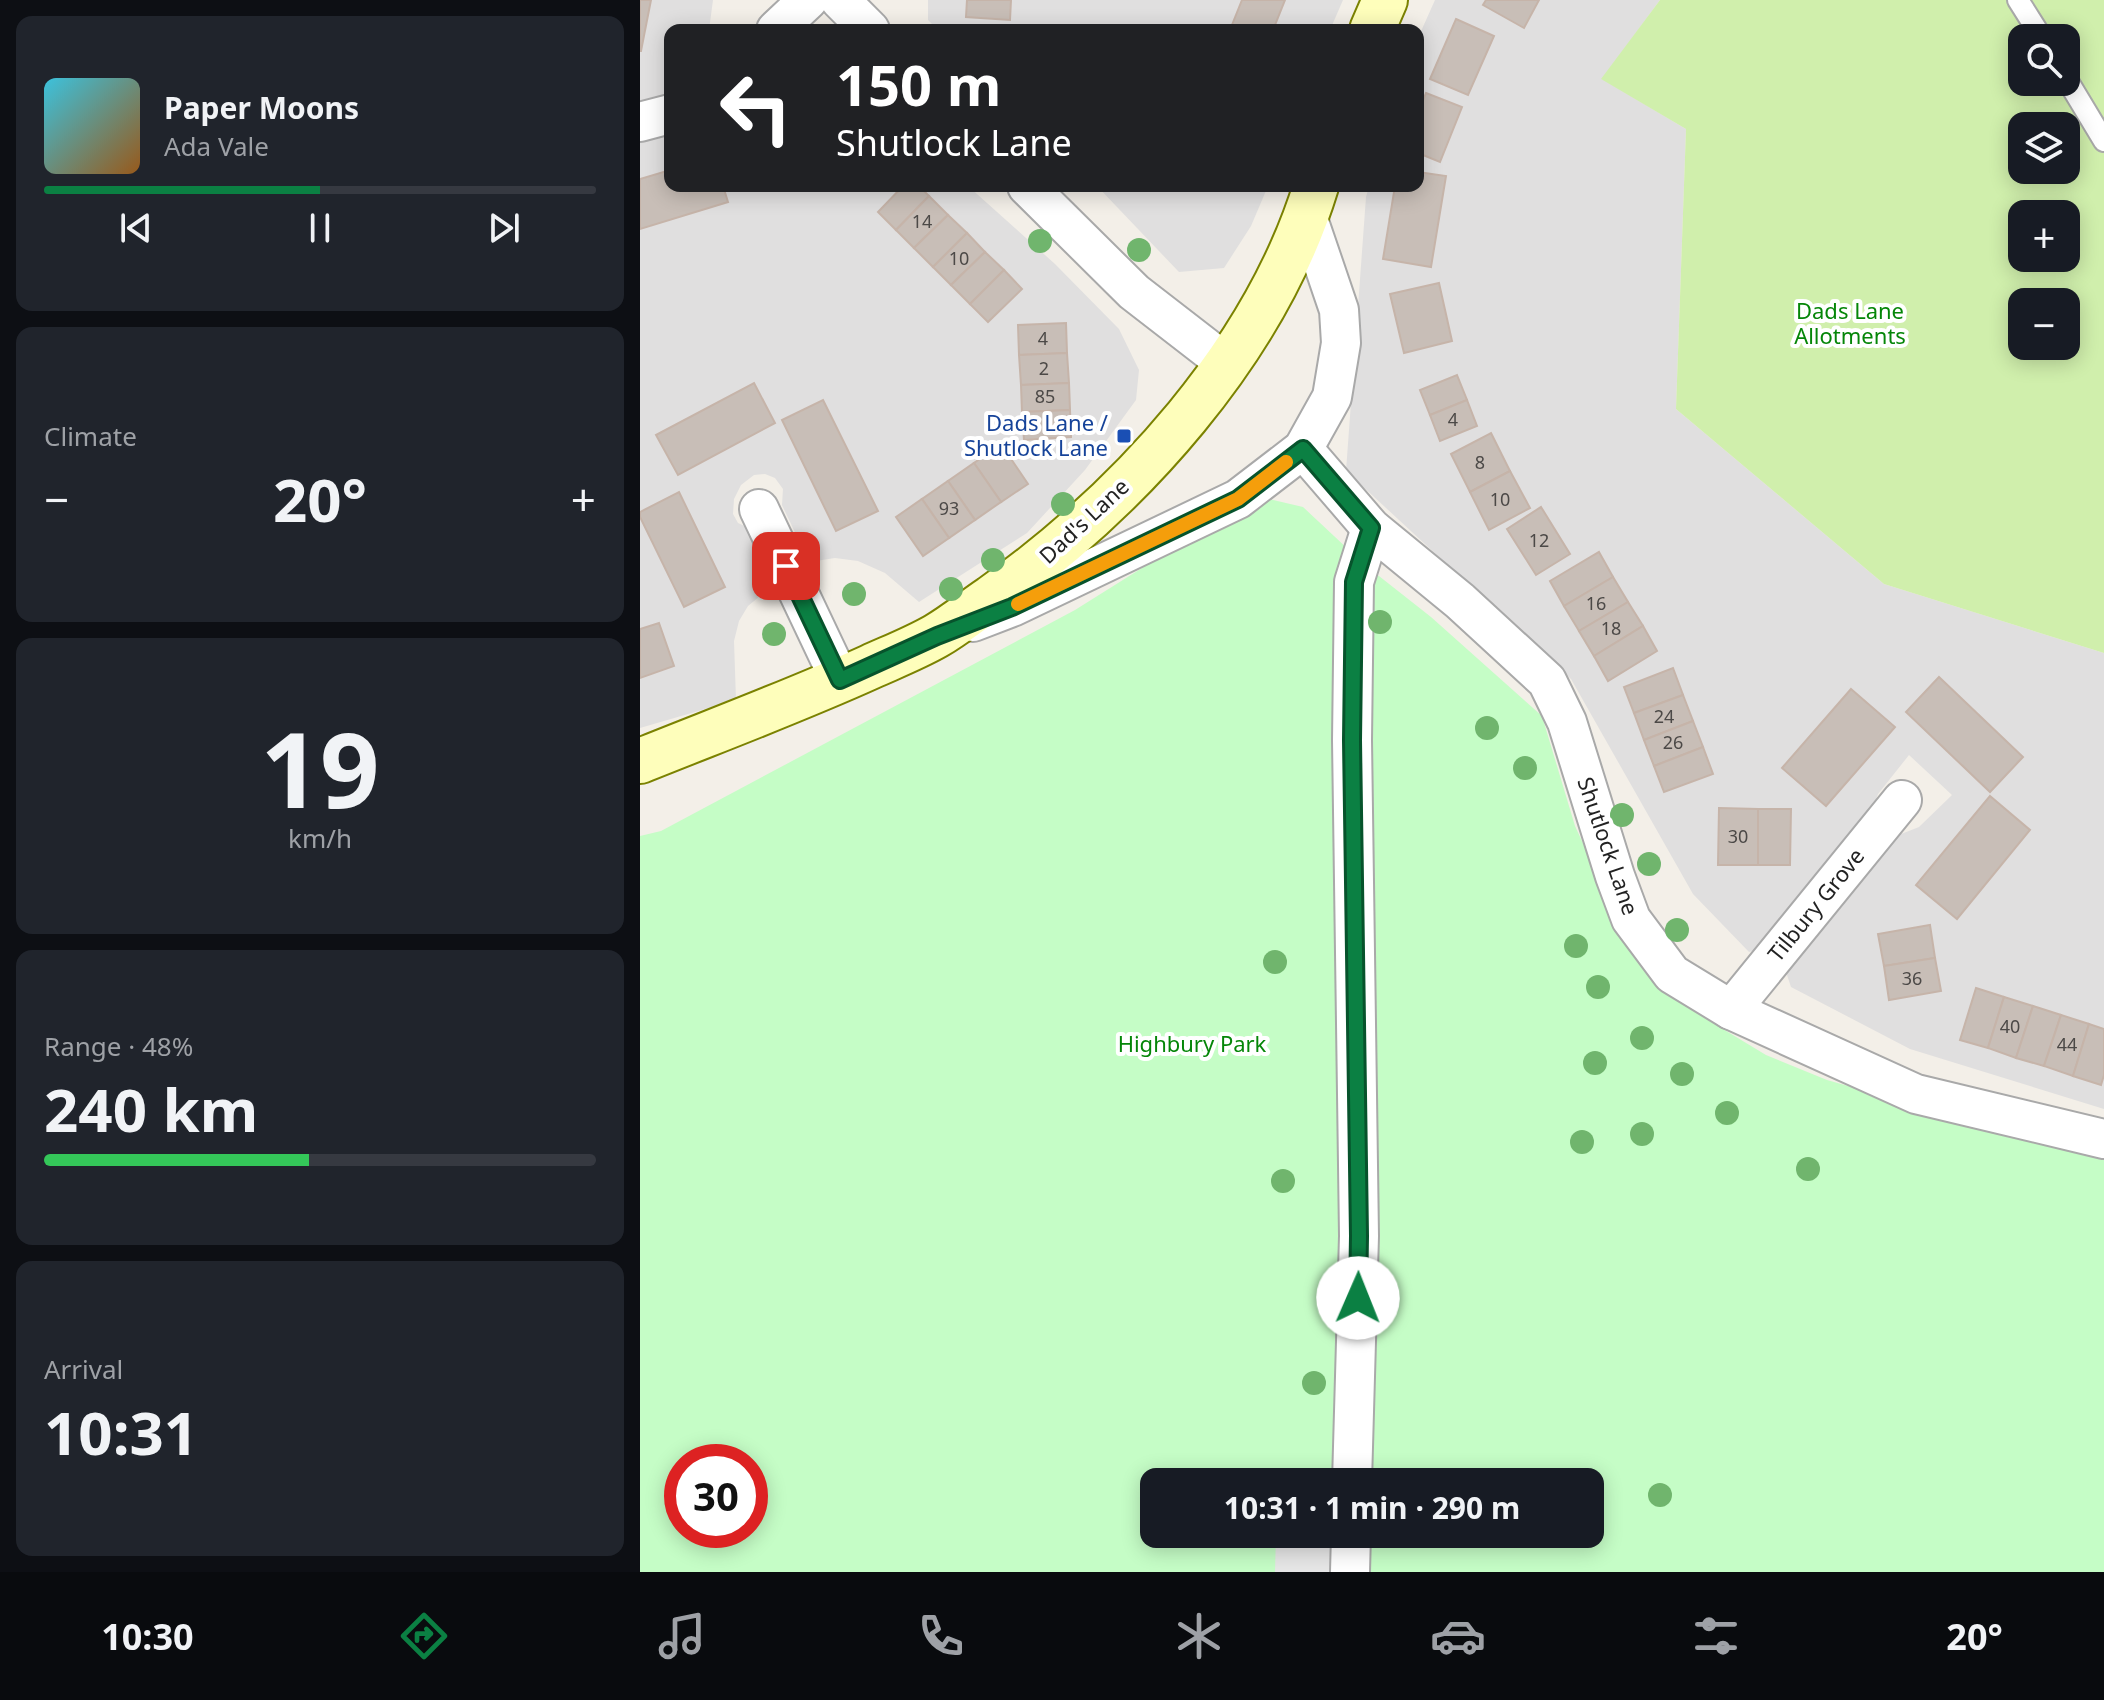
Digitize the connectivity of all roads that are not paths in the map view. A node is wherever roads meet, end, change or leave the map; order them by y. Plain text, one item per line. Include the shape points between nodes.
1 (808, 0) edge
2 (840, 0) edge
3 (1385, 0) edge
4 (2018, 0) edge
5 (782, 24) edge
6 (864, 24) edge
7 (1375, 24) edge
8 (2033, 24) edge
9 (2077, 96) edge
10 (664, 116) edge
11 (640, 122) edge
12 (2104, 141) edge
13 (1033, 192) edge
14 (1312, 201) edge
15 (1227, 364) junction
16 (1303, 449) junction
17 (759, 509) dead end
18 (1371, 528) junction
19 (937, 636) junction
20 (840, 680) junction
21 (640, 761) edge
22 (1902, 800) dead end
23 (1731, 1010) junction
24 (2104, 1139) edge
25 (1352, 1468) edge
26 (1351, 1548) edge
27 (1350, 1572) edge

1 - 5 street
2 - 6 street
3 - 7 street
4 - 8 lane
9 - 12 lane
10 - 11 street
13 - 15 street via 1134,292
14 - 15 street, Dad's Lane via 1270,293
14 - 16 street via 1339,310 1341,343 1332,397
15 - 19 street, Dad's Lane via 1155,454 1079,528
16 - 18 street, Shutlock Lane
16 - 19 street via 1238,499 1012,607
17 - 20 street
18 - 23 street, Shutlock Lane via 1547,681 1567,722 1631,919 1672,974
18 - 25 street via 1354,582 1359,1236
19 - 20 street, Dad's Lane
20 - 21 street, Dad's Lane
22 - 23 street, Tilbury Grove
23 - 24 street, Shutlock Lane via 1916,1094
26 - 27 street

